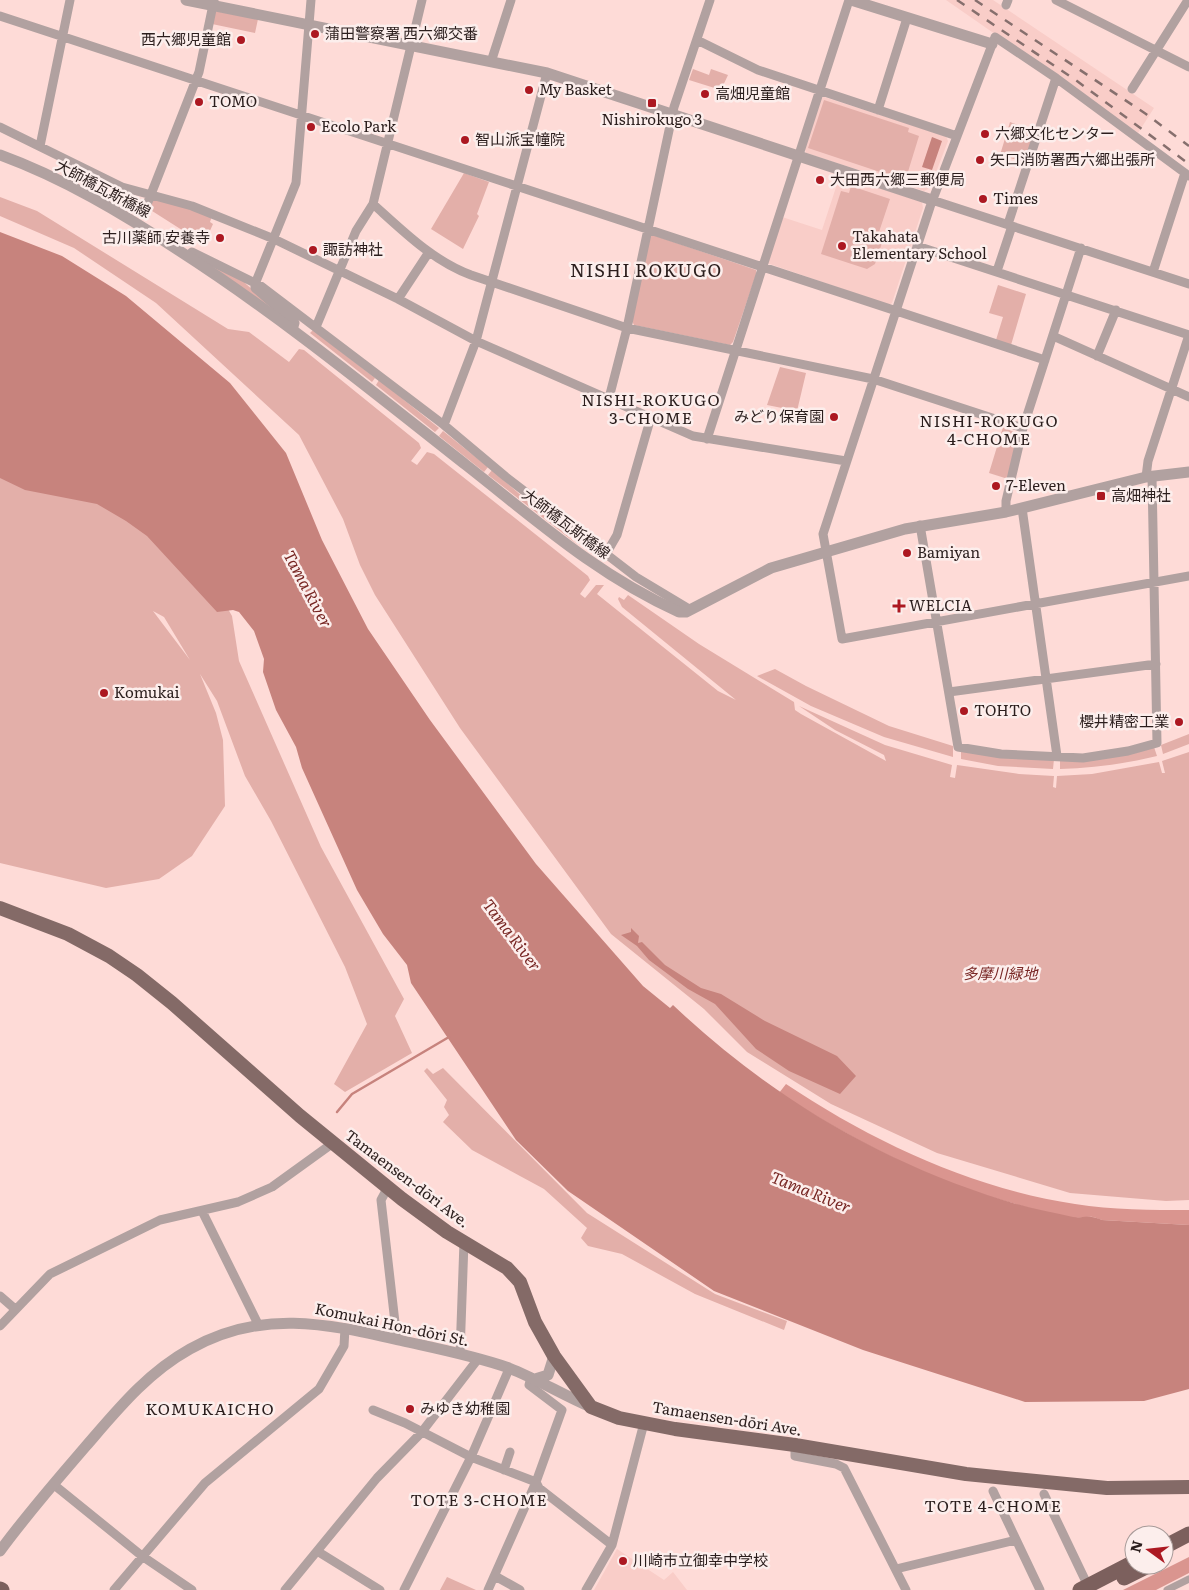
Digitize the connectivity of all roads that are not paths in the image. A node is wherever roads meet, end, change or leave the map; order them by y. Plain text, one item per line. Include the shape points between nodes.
1 (70, 0) edge
2 (186, 0) edge
3 (311, 0) edge
4 (422, 0) edge
5 (511, 0) edge
6 (710, 0) edge
7 (850, 0) edge
8 (1056, 0) edge
9 (1188, 0) edge
10 (213, 3) edge
11 (1070, 3) edge
12 (0, 16) edge
13 (907, 18) junction
14 (308, 25) junction
15 (62, 37) junction
16 (697, 40) junction
17 (992, 44) junction
18 (411, 46) junction
19 (1156, 50) junction
20 (491, 62) junction
21 (1189, 67) edge
22 (547, 73) junction
23 (1056, 78) junction
24 (196, 81) junction
25 (1132, 89) dead end
26 (820, 91) junction
27 (878, 110) junction
28 (672, 114) junction
29 (301, 116) junction
30 (0, 127) edge
31 (957, 136) junction
32 (388, 144) junction
33 (40, 146) junction
34 (0, 155) edge
35 (799, 156) junction
36 (1187, 174) edge
37 (516, 187) junction
38 (150, 194) junction
39 (932, 200) junction
40 (373, 204) junction
41 (146, 207) dead end
42 (1010, 225) junction
43 (647, 230) junction
44 (274, 238) junction
45 (917, 246) junction
46 (1081, 248) junction
47 (429, 252) junction
48 (188, 256) junction
49 (762, 267) junction
50 (340, 270) junction
51 (998, 272) junction
52 (1153, 272) junction
53 (492, 281) junction
54 (255, 284) junction
55 (1189, 284) edge
56 (1066, 294) junction
57 (398, 299) junction
58 (1116, 310) junction
59 (895, 312) junction
60 (316, 327) junction
61 (627, 328) junction
62 (293, 330) junction
63 (1189, 335) edge
64 (1053, 336) junction
65 (476, 341) junction
66 (735, 350) junction
67 (1097, 356) junction
68 (1045, 360) junction
69 (873, 378) junction
70 (1171, 390) junction
71 (1189, 397) edge
72 (609, 398) junction
73 (651, 417) junction
74 (444, 425) junction
75 (1023, 428) junction
76 (707, 438) junction
77 (846, 461) junction
78 (1189, 472) edge
79 (1149, 477) junction
80 (1022, 508) junction
81 (1006, 512) junction
82 (920, 525) junction
83 (825, 552) junction
84 (606, 554) junction
85 (1189, 576) edge
86 (1154, 581) junction
87 (1036, 604) junction
88 (690, 610) junction
89 (937, 622) junction
90 (1156, 664) junction
91 (1047, 679) junction
92 (949, 692) junction
93 (1057, 756) junction
94 (0, 908) edge
95 (333, 1143) junction
96 (388, 1187) junction
97 (202, 1211) junction
98 (464, 1242) junction
99 (0, 1296) edge
100 (15, 1309) junction
101 (0, 1326) edge
102 (258, 1326) junction
103 (345, 1328) junction
104 (396, 1340) junction
105 (460, 1354) junction
106 (554, 1356) junction
107 (478, 1358) junction
108 (510, 1368) junction
109 (533, 1378) junction
110 (590, 1408) junction
111 (373, 1410) dead end
112 (644, 1423) junction
113 (420, 1433) junction
114 (795, 1445) junction
115 (510, 1452) dead end
116 (471, 1457) junction
117 (504, 1470) junction
118 (536, 1482) junction
119 (53, 1484) junction
120 (1189, 1487) edge
121 (1107, 1488) junction
122 (993, 1491) dead end
123 (1189, 1492) edge
124 (1044, 1494) dead end
125 (1189, 1534) edge
126 (1016, 1540) junction
127 (1174, 1542) edge
128 (612, 1545) junction
129 (1189, 1545) edge
130 (0, 1551) edge
131 (317, 1551) junction
132 (1174, 1553) edge
133 (142, 1556) junction
134 (1124, 1568) edge
135 (896, 1569) junction
136 (1125, 1575) edge
137 (495, 1576) junction
138 (1189, 1579) edge
139 (1094, 1587) edge
140 (903, 1589) edge
141 (114, 1590) edge
142 (192, 1590) edge
143 (285, 1590) edge
144 (380, 1590) edge
145 (404, 1590) edge
146 (488, 1590) edge
147 (520, 1590) edge
148 (586, 1590) edge
149 (1040, 1590) edge
150 (1168, 1590) edge

1 - 15 street
2 - 10 street
3 - 14 street
4 - 18 street
5 - 20 street
6 - 16 street
7 - 13 street
7 - 26 street
8 - 11 street
9 - 19 street
10 - 14 street
10 - 24 street
11 - 19 street
12 - 15 street
13 - 17 street
13 - 27 street
14 - 18 street
14 - 29 street
15 - 24 street
15 - 33 street
16 - 26 street via 758,70
16 - 28 street
17 - 23 street via 995,37
17 - 31 street
18 - 20 street
18 - 32 street
19 - 21 street
19 - 25 street
20 - 22 street
22 - 28 street
22 - 37 street
23 - 36 street
23 - 42 street
24 - 29 street
24 - 38 street
26 - 27 street
26 - 35 street
27 - 31 street
28 - 35 street
28 - 43 street
29 - 32 street
29 - 44 street via 296,183
30 - 33 street
31 - 39 street
32 - 37 street
32 - 40 street
33 - 38 street via 122,186
34 - 48 street, 大師橋瓦斯橋線 via 59,180 137,223
35 - 39 street
35 - 49 street
36 - 52 street
37 - 43 street
37 - 53 street
38 - 41 street
38 - 44 street via 201,209
39 - 42 street
39 - 45 street
40 - 47 street
40 - 50 street via 356,230
42 - 46 street
42 - 51 street
43 - 49 street
43 - 61 street
44 - 50 street
44 - 54 street
45 - 51 street
45 - 59 street
46 - 52 street
46 - 56 street
47 - 53 street via 450,267
47 - 57 street
48 - 54 street via 192,252 203,256
48 - 62 street, 大師橋瓦斯橋線
49 - 59 street
49 - 66 street
50 - 57 street
50 - 60 street
51 - 56 street
52 - 55 street
53 - 61 street
53 - 65 street
54 - 60 street
54 - 62 street via 255,288 295,323
56 - 58 street
56 - 64 street
57 - 65 street
58 - 63 street
58 - 67 street
59 - 68 street
59 - 69 street
60 - 74 street
61 - 66 street
61 - 72 street
62 - 88 street, 大師橋瓦斯橋線 via 595,567 666,606 680,612
63 - 70 street
64 - 67 street
64 - 68 street
65 - 72 street
65 - 74 street
66 - 69 street
66 - 76 street
67 - 70 street
68 - 75 street
69 - 75 street
69 - 77 street
70 - 71 street
70 - 79 street via 1145,470
72 - 73 street
73 - 76 street via 693,436
73 - 84 street via 617,535
74 - 84 street
75 - 81 street
76 - 77 street
77 - 83 street via 823,534
78 - 79 street
79 - 80 street
79 - 86 street
80 - 81 street
80 - 87 street
81 - 82 street
82 - 83 street
82 - 89 street
83 - 88 street via 771,568
83 - 89 street via 842,639
84 - 88 street
85 - 86 street
86 - 87 street
86 - 90 street
87 - 89 street
87 - 91 street
89 - 92 street
90 - 91 street
90 - 93 street via 1157,743 1098,756
91 - 92 street
91 - 93 street
92 - 93 street via 958,747 1001,754
94 - 95 main road, Tamaensen-dōri Ave. via 68,934 131,971
95 - 96 main road, Tamaensen-dōri Ave.
95 - 97 street via 272,1187 238,1202
96 - 98 main road, Tamaensen-dōri Ave.
96 - 104 street via 381,1200
97 - 100 street via 160,1220 50,1274
97 - 102 street
98 - 105 street
98 - 106 main road, Tamaensen-dōri Ave. via 515,1275
99 - 100 street
100 - 101 street
102 - 103 street, Komukai Hon-dōri St. via 314,1323
102 - 119 street, Komukai Hon-dōri St. via 210,1340 162,1367 127,1398
103 - 104 street, Komukai Hon-dōri St.
103 - 133 street via 344,1346 319,1389 205,1483
104 - 105 street, Komukai Hon-dōri St.
105 - 107 street, Komukai Hon-dōri St.
106 - 109 street via 548,1375
106 - 110 main road, Tamaensen-dōri Ave.
107 - 108 street, Komukai Hon-dōri St.
107 - 113 street
108 - 109 street, Komukai Hon-dōri St.
108 - 116 street
109 - 110 street, Komukai Hon-dōri St.
109 - 118 street via 529,1385 562,1410
110 - 112 main road, Tamaensen-dōri Ave.
111 - 113 street
112 - 114 main road, Tamaensen-dōri Ave.
112 - 128 street
113 - 116 street
113 - 131 street via 377,1478
114 - 121 main road, Tamaensen-dōri Ave. via 966,1474
114 - 135 street via 795,1456 844,1468
115 - 117 street
116 - 117 street
116 - 145 street
117 - 118 street
118 - 128 street via 539,1488
118 - 137 street
119 - 130 street, Komukai Hon-dōri St.
119 - 133 street
120 - 121 main road, Tamaensen-dōri Ave.
121 - 123 main road, Tamaensen-dōri Ave. via 1114,1491 1150,1491 1162,1496
122 - 126 street
124 - 139 street
125 - 127 highway
126 - 135 street
126 - 149 street
128 - 148 street
129 - 132 highway
131 - 143 street
131 - 144 street
133 - 141 street
133 - 142 street
134 - 139 highway
135 - 140 street
136 - 139 highway
137 - 146 street
137 - 147 street
138 - 150 street

